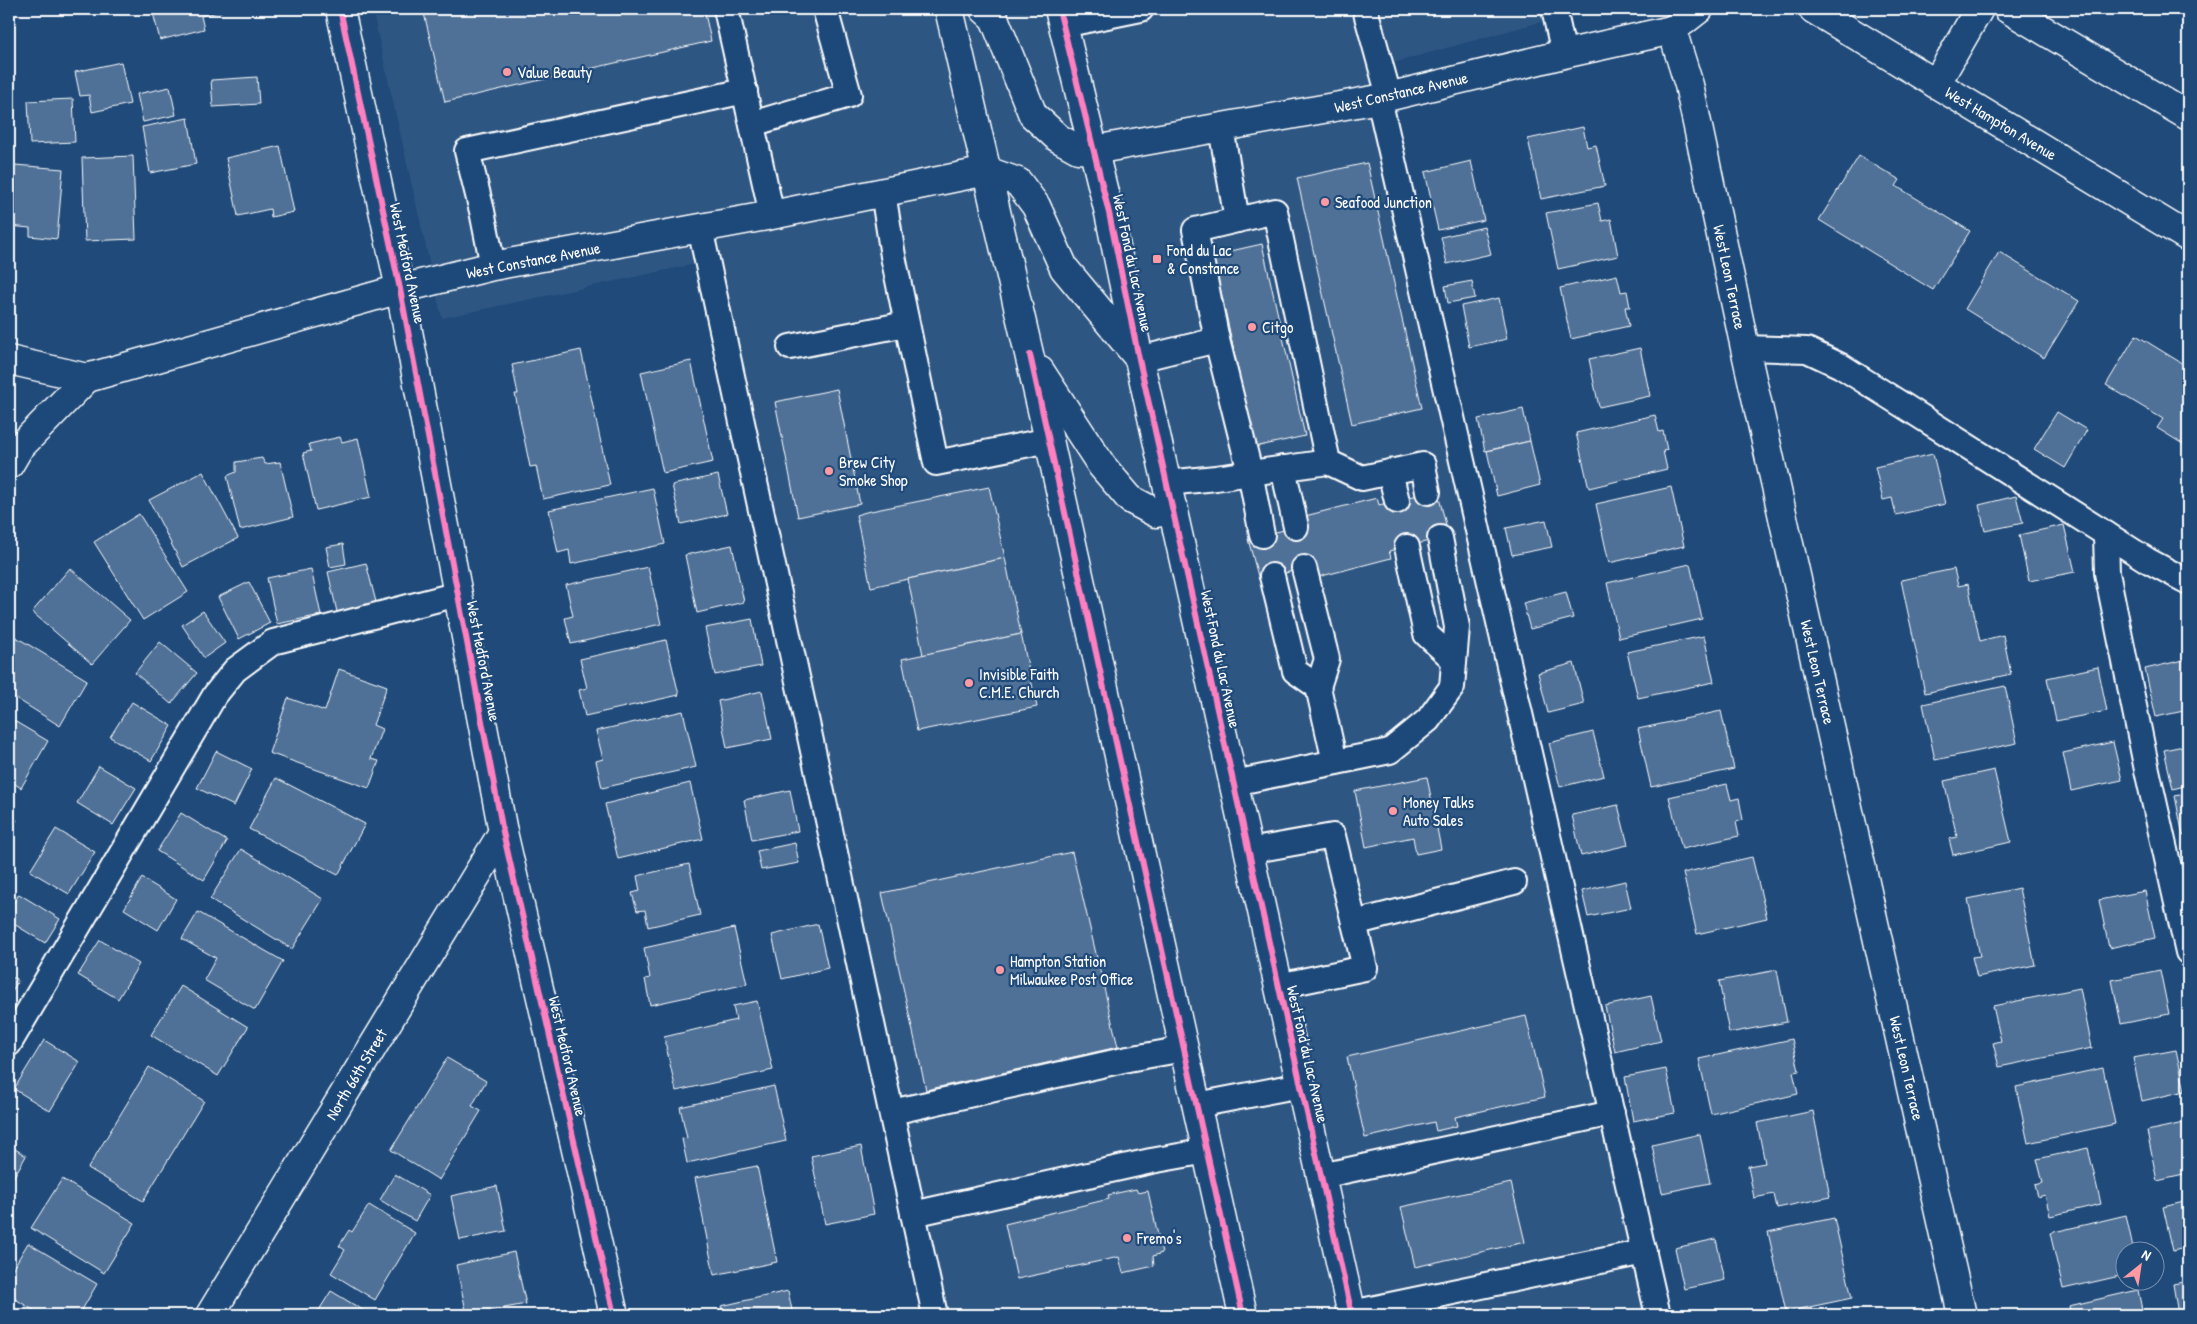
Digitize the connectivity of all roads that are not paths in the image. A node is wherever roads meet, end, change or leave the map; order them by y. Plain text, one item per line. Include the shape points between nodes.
1 (340, 9) edge
2 (726, 9) edge
3 (825, 9) edge
4 (949, 9) edge
5 (984, 9) edge
6 (1141, 9) edge
7 (1365, 9) edge
8 (1554, 9) edge
9 (1699, 9) edge
10 (1814, 9) edge
11 (1979, 9) edge
12 (2008, 9) edge
13 (1061, 17) edge
14 (1672, 30) junction
15 (1564, 54) junction
16 (1936, 84) junction
17 (745, 91) junction
18 (1384, 97) junction
19 (2188, 116) edge
20 (752, 124) junction
21 (1220, 128) junction
22 (1094, 150) junction
23 (987, 171) junction
24 (883, 192) junction
25 (772, 215) junction
26 (1237, 220) junction
27 (700, 228) junction
28 (2188, 236) edge
29 (493, 266) junction
30 (400, 289) junction
31 (906, 324) junction
32 (790, 346) dead end
33 (1224, 348) junction
34 (1745, 348) junction
35 (1030, 354) junction
36 (1139, 359) junction
37 (9, 360) edge
38 (87, 378) junction
39 (1049, 440) junction
40 (1328, 462) junction
41 (9, 465) edge
42 (1283, 468) junction
43 (1250, 472) junction
44 (1390, 472) junction
45 (1166, 483) junction
46 (1428, 492) dead end
47 (1397, 500) dead end
48 (1174, 510) junction
49 (1296, 527) dead end
50 (2106, 534) junction
51 (1262, 535) dead end
52 (1440, 538) dead end
53 (1407, 547) dead end
54 (1304, 568) dead end
55 (1272, 576) dead end
56 (2188, 582) edge
57 (458, 594) junction
58 (1454, 660) junction
59 (1318, 687) junction
60 (1335, 762) junction
61 (1234, 783) junction
62 (503, 832) junction
63 (1249, 852) junction
64 (1514, 882) dead end
65 (1354, 923) junction
66 (2188, 952) edge
67 (1278, 986) junction
68 (9, 1044) edge
69 (1184, 1049) junction
70 (1301, 1085) junction
71 (1196, 1105) junction
72 (892, 1112) junction
73 (1612, 1113) junction
74 (1207, 1151) junction
75 (1321, 1176) junction
76 (913, 1214) junction
77 (1644, 1252) junction
78 (1352, 1314) edge
79 (210, 1315) edge
80 (614, 1315) edge
81 (935, 1315) edge
82 (1243, 1315) edge
83 (1658, 1315) edge
84 (1962, 1315) edge

1 - 30 street, West Medford Avenue
2 - 17 lane
3 - 20 lane via 849,95
4 - 23 street
5 - 22 street via 994,18 1033,115 1058,138 1078,149
6 - 13 lane
7 - 18 lane
8 - 15 lane
9 - 14 street, West Constance Avenue
10 - 16 street, West Hampton Avenue
11 - 16 street
12 - 19 street
13 - 22 street, West Fond du Lac Avenue
14 - 15 street, West Constance Avenue
14 - 34 street, West Leon Terrace via 1689,85
15 - 18 street, West Constance Avenue
16 - 28 street, West Hampton Avenue
17 - 20 lane
17 - 29 lane via 467,151
18 - 21 street, West Constance Avenue
18 - 73 lane
20 - 25 lane
21 - 22 street, West Constance Avenue
21 - 26 lane
22 - 36 street, West Fond du Lac Avenue
23 - 24 street, West Constance Avenue
23 - 35 street
23 - 36 street via 1018,182 1036,206 1064,268
24 - 25 street, West Constance Avenue
24 - 31 lane
25 - 27 street, West Constance Avenue
26 - 33 lane via 1195,230 1216,302
26 - 40 lane via 1275,211 1281,286 1302,383
27 - 29 street, West Constance Avenue
27 - 72 lane
29 - 30 street, West Constance Avenue
30 - 38 street, West Constance Avenue
30 - 57 street, West Medford Avenue
31 - 32 lane
31 - 39 lane via 936,463
33 - 36 lane
33 - 43 lane via 1238,399
34 - 50 lane via 1807,350 1841,366
34 - 84 street, West Leon Terrace
35 - 39 street
35 - 48 street via 1102,466 1130,499 1156,513
36 - 45 street, West Fond du Lac Avenue
37 - 38 street
38 - 41 street via 19,448
39 - 69 street
40 - 42 lane
40 - 44 lane via 1362,478
42 - 43 lane
42 - 49 lane
43 - 45 lane
43 - 51 lane
44 - 46 lane via 1423,465
44 - 47 lane
45 - 48 street, West Fond du Lac Avenue
48 - 61 street, West Fond du Lac Avenue
50 - 56 lane
50 - 66 lane via 2107,573
52 - 58 lane via 1457,627
53 - 58 lane via 1426,634
54 - 59 lane via 1327,658
55 - 59 lane via 1295,670
57 - 62 street, West Medford Avenue
57 - 68 lane via 273,642 235,670 215,695
58 - 60 lane via 1452,686 1428,720 1390,751
59 - 60 lane
60 - 61 lane
61 - 63 street, West Fond du Lac Avenue
62 - 79 street, North 66th Street
62 - 80 street, West Medford Avenue
63 - 65 lane via 1333,836
63 - 67 street, West Fond du Lac Avenue
64 - 65 lane
65 - 67 lane via 1365,968
67 - 70 street, West Fond du Lac Avenue
69 - 71 street
69 - 72 lane
70 - 71 lane
70 - 75 street, West Fond du Lac Avenue
71 - 74 street
72 - 76 lane
73 - 75 lane
73 - 77 lane
74 - 76 lane
74 - 82 street
75 - 78 street, West Fond du Lac Avenue
76 - 81 lane
77 - 78 lane
77 - 83 lane

